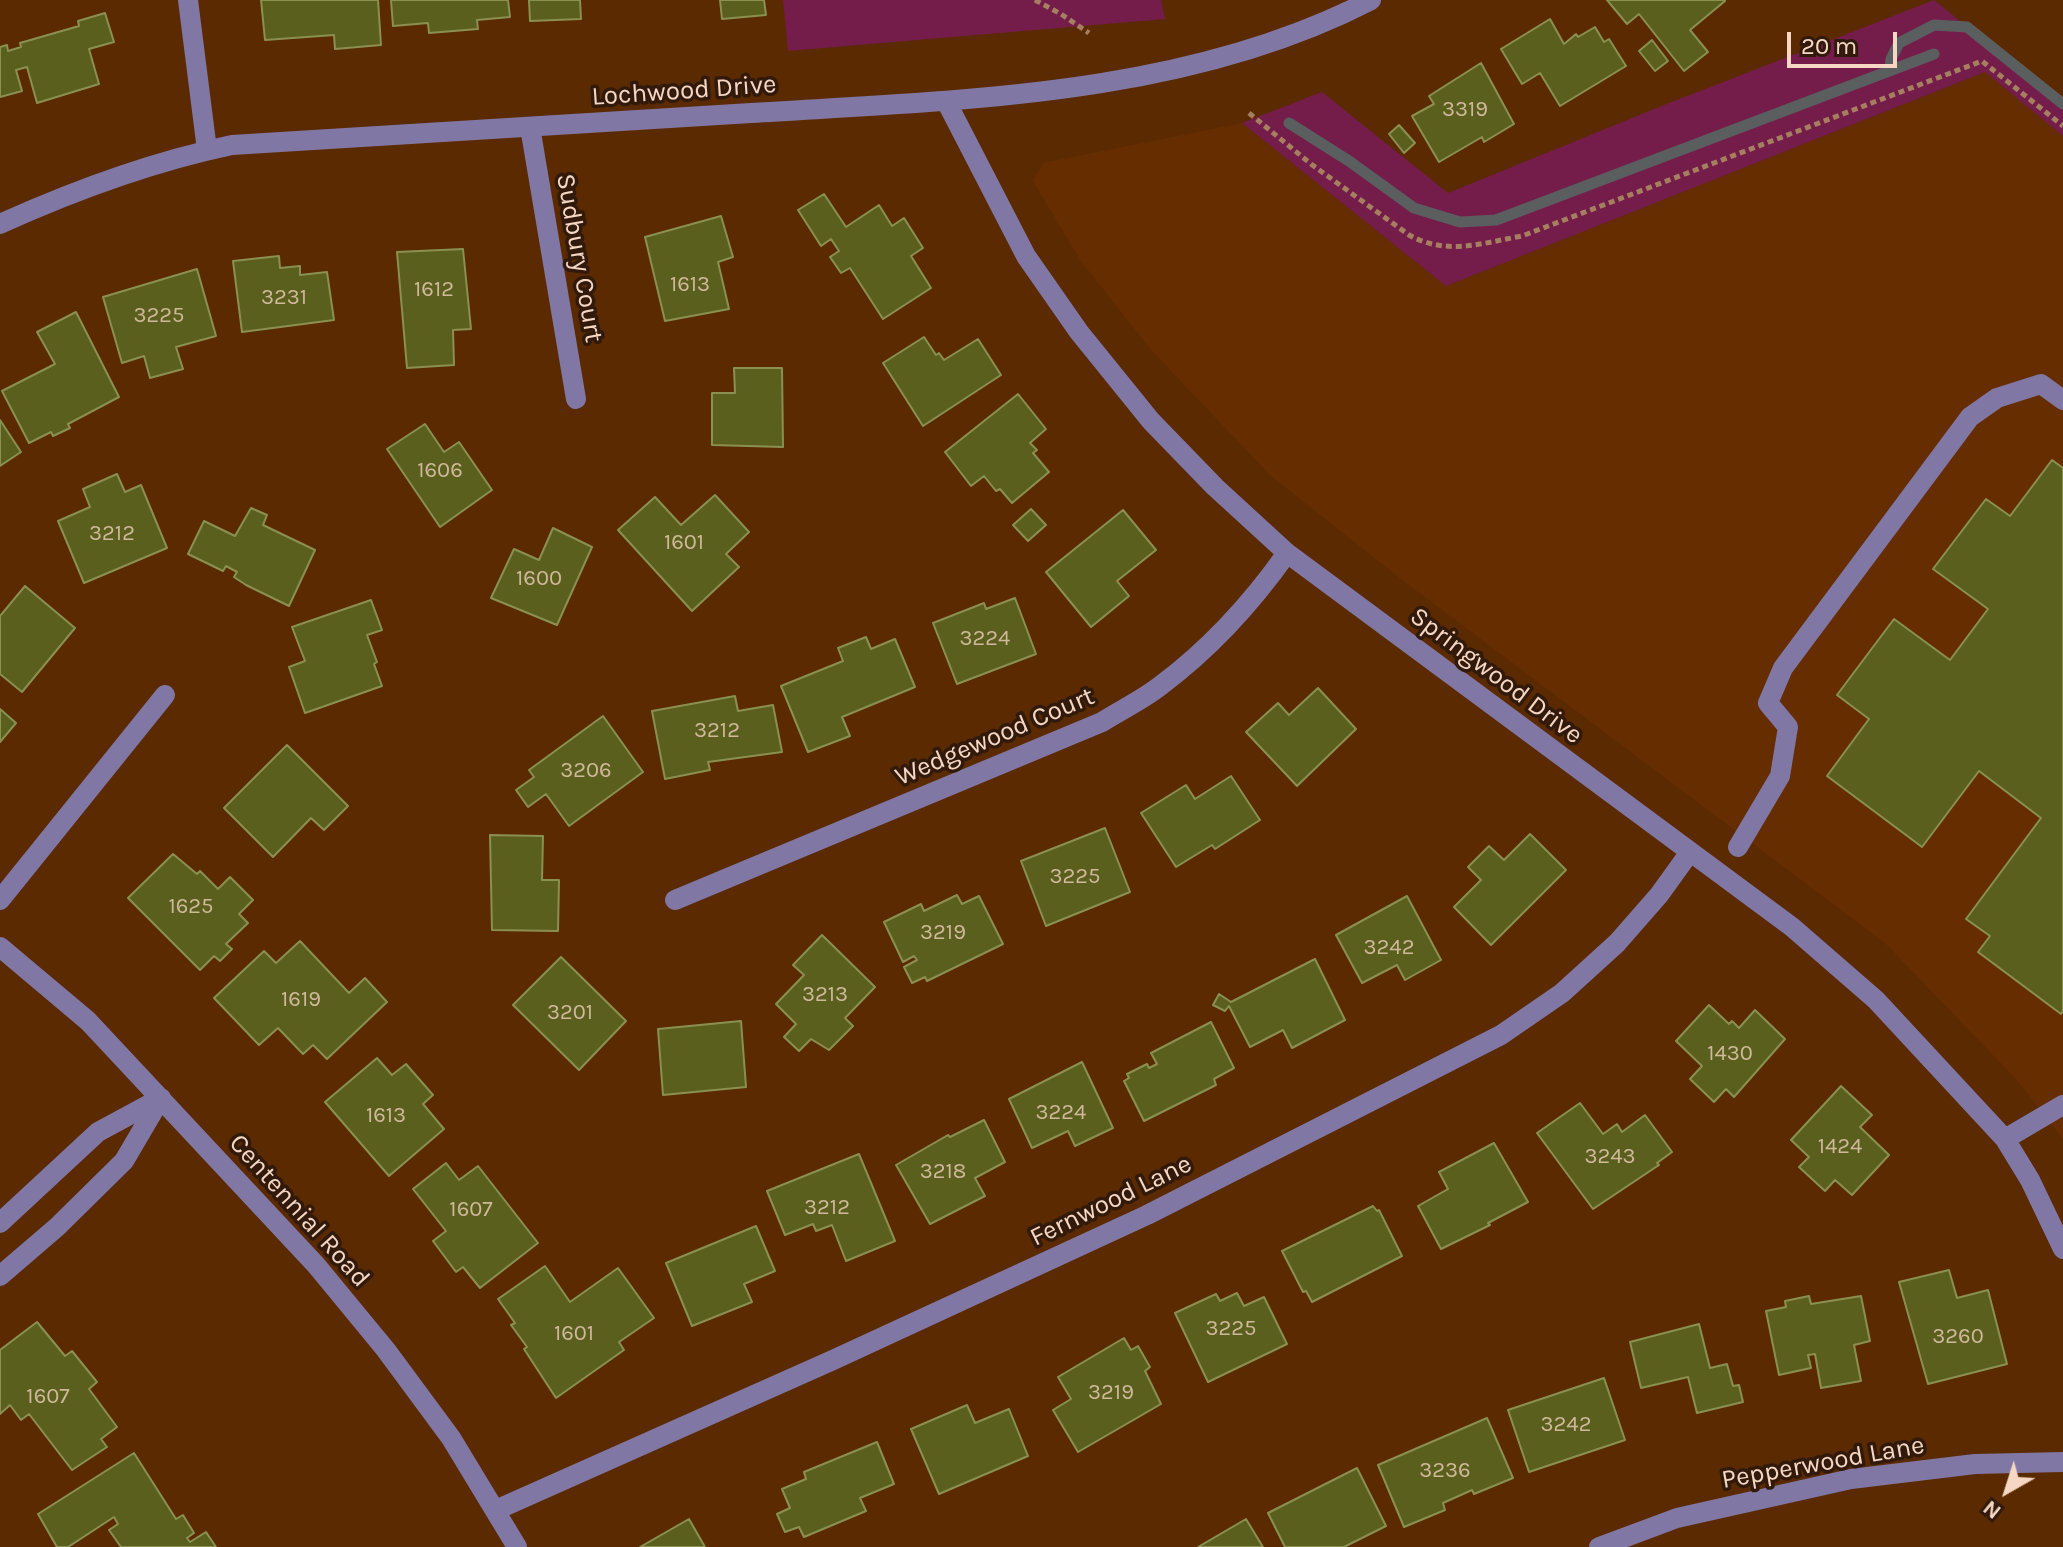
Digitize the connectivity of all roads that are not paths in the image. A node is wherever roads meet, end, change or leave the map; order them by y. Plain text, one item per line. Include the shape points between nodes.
1 (188, 0) edge
2 (1371, 0) edge
3 (946, 101) junction
4 (530, 127) junction
5 (207, 150) junction
6 (0, 224) edge
7 (576, 399) dead end
8 (2063, 400) edge
9 (1287, 553) junction
10 (165, 695) dead end
11 (1738, 847) dead end
12 (1690, 852) junction
13 (0, 900) edge
14 (675, 900) dead end
15 (0, 947) edge
16 (161, 1098) junction
17 (2063, 1105) edge
18 (2005, 1139) junction
19 (0, 1223) edge
20 (2059, 1224) edge
21 (2063, 1249) edge
22 (0, 1276) edge
23 (2063, 1462) edge
24 (496, 1510) junction
25 (517, 1547) edge
26 (1599, 1547) edge

1 - 5 street
2 - 3 street, Lochwood Drive via 1260,46 1171,70
3 - 4 street, Lochwood Drive
3 - 9 street, Springwood Drive via 1026,256 1079,332 1151,421
4 - 5 street, Lochwood Drive
4 - 7 street, Sudbury Court
5 - 6 street, Lochwood Drive via 71,192
8 - 11 street via 2041,384 1997,398 1970,417 1783,668 1768,703 1788,727 1780,776
9 - 12 street, Springwood Drive
9 - 14 street, Wedgewood Court via 1211,645 1158,688 1102,722
10 - 13 street
12 - 18 street, Springwood Drive via 1792,927 1876,1000
12 - 24 street, Fernwood Lane via 1617,943 1562,993 1501,1035 1147,1215
15 - 16 street, Centennial Road via 88,1021
16 - 19 street via 98,1132
16 - 22 street via 124,1161
16 - 24 street, Centennial Road via 316,1265 386,1350
17 - 18 street
18 - 20 street, Springwood Drive
20 - 21 street, Springwood Drive
23 - 26 street, Pepperwood Lane via 1975,1464 1851,1479 1677,1518
24 - 25 street, Centennial Road

